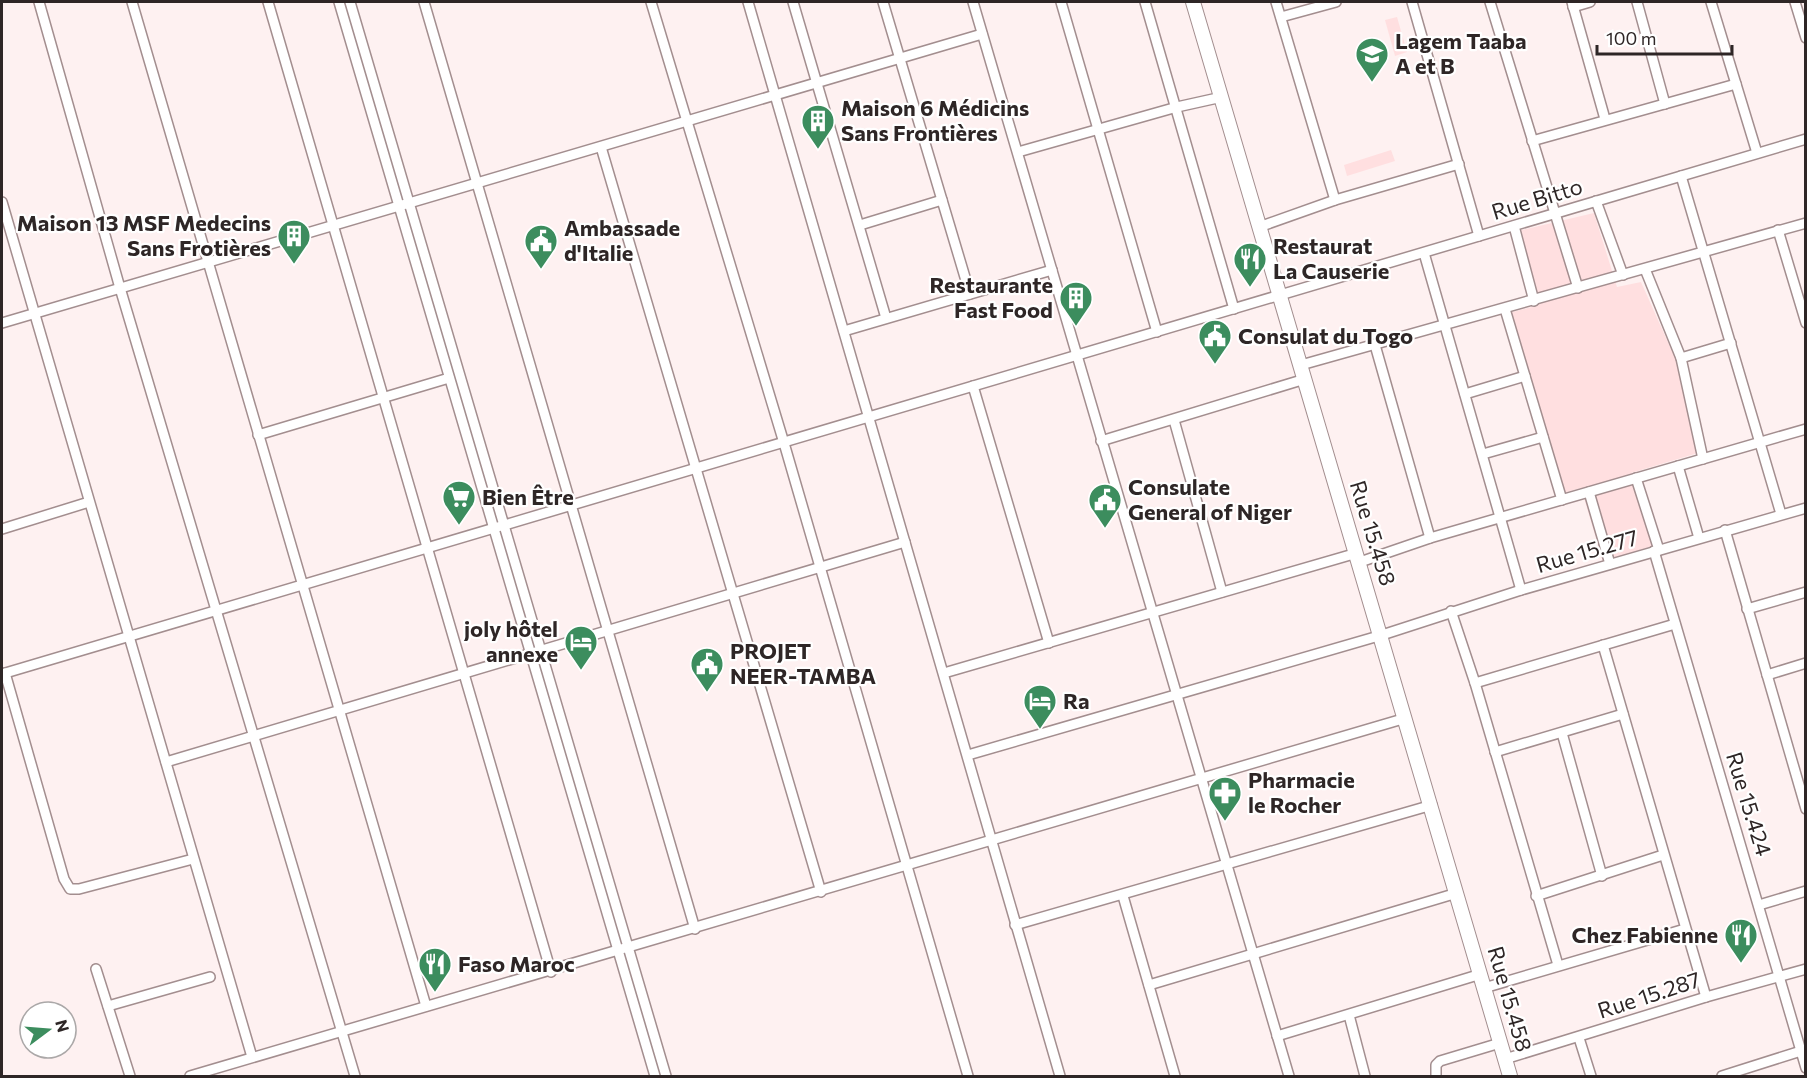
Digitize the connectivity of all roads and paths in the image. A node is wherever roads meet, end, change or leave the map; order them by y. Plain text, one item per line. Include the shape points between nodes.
1 (39, 2) edge
2 (132, 2) edge
3 (268, 2) edge
4 (339, 2) edge
5 (350, 2) edge
6 (424, 2) edge
7 (651, 2) edge
8 (748, 2) edge
9 (793, 2) edge
10 (883, 2) edge
11 (973, 2) edge
12 (1061, 2) edge
13 (1145, 2) edge
14 (1193, 2) edge
15 (1276, 2) edge
16 (1336, 2) edge
17 (1412, 2) edge
18 (1490, 2) edge
19 (1590, 2) edge
20 (1637, 2) edge
21 (1711, 2) edge
22 (1795, 2) edge
23 (1573, 4) edge
24 (1281, 17) junction
25 (982, 34) junction
26 (1806, 38) edge
27 (899, 59) junction
28 (818, 83) junction
29 (1736, 84) junction
30 (775, 96) junction
31 (1222, 97) junction
32 (1665, 104) junction
33 (1177, 107) junction
34 (1605, 119) junction
35 (686, 122) junction
36 (1099, 129) junction
37 (1806, 139) edge
38 (1532, 141) junction
39 (601, 147) junction
40 (1018, 153) junction
41 (1758, 153) junction
42 (1459, 164) junction
43 (1681, 176) junction
44 (477, 183) junction
45 (942, 200) junction
46 (1335, 201) junction
47 (1596, 201) junction
48 (2, 202) edge
49 (408, 203) junction
50 (398, 206) junction
51 (1555, 214) junction
52 (1806, 223) edge
53 (331, 225) junction
54 (860, 225) junction
55 (1514, 226) junction
56 (1259, 227) junction
57 (1778, 230) junction
58 (1479, 236) junction
59 (1703, 252) junction
60 (1424, 253) junction
61 (206, 262) junction
62 (1645, 269) junction
63 (1052, 270) junction
64 (1623, 275) junction
65 (120, 288) junction
66 (1578, 288) junction
67 (970, 294) junction
68 (1280, 295) junction
69 (1534, 301) junction
70 (1234, 309) junction
71 (1505, 309) junction
72 (35, 313) junction
73 (886, 318) junction
74 (2, 323) edge
75 (1806, 323) edge
76 (1445, 326) junction
77 (844, 331) junction
78 (1156, 332) junction
79 (1731, 343) junction
80 (1375, 345) junction
81 (1077, 354) junction
82 (1681, 358) junction
83 (1303, 372) junction
84 (1525, 376) junction
85 (448, 378) junction
86 (973, 386) junction
87 (1466, 394) junction
88 (382, 397) junction
89 (868, 418) junction
90 (1174, 420) junction
91 (1806, 429) edge
92 (258, 435) junction
93 (1543, 437) junction
94 (1101, 441) junction
95 (1760, 442) junction
96 (784, 443) junction
97 (1483, 454) junction
98 (1703, 459) junction
99 (1677, 466) junction
100 (695, 467) junction
101 (1636, 478) junction
102 (1589, 492) junction
103 (1562, 500) junction
104 (89, 502) junction
105 (572, 504) junction
106 (1806, 508) edge
107 (1781, 514) junction
108 (1501, 517) junction
109 (502, 524) junction
110 (492, 526) junction
111 (2, 529) edge
112 (1725, 530) junction
113 (1430, 538) junction
114 (1699, 538) junction
115 (905, 542) junction
116 (426, 547) junction
117 (1657, 550) junction
118 (1358, 557) junction
119 (1610, 564) junction
120 (820, 566) junction
121 (302, 582) junction
122 (1521, 590) junction
123 (733, 592) junction
124 (1222, 592) junction
125 (1806, 592) edge
126 (215, 608) junction
127 (1748, 609) junction
128 (1451, 612) junction
129 (1152, 614) junction
130 (1675, 624) junction
131 (608, 630) junction
132 (130, 634) junction
133 (1382, 635) junction
134 (1050, 643) junction
135 (1603, 645) junction
136 (540, 649) junction
137 (529, 653) junction
138 (1806, 663) edge
139 (3, 673) edge
140 (462, 673) junction
141 (944, 673) junction
142 (1767, 675) junction
143 (1475, 683) junction
144 (1177, 694) junction
145 (338, 710) junction
146 (1623, 714) junction
147 (1406, 718) junction
148 (1562, 733) junction
149 (253, 735) junction
150 (1496, 752) junction
151 (968, 755) junction
152 (166, 762) junction
153 (1201, 780) junction
154 (1432, 805) junction
155 (1806, 809) edge
156 (993, 841) junction
157 (1663, 855) junction
158 (193, 859) junction
159 (1226, 863) junction
160 (906, 866) junction
161 (1602, 876) junction
162 (1806, 891) edge
163 (821, 892) junction
164 (1457, 893) junction
165 (1123, 896) junction
166 (1536, 896) junction
167 (1760, 905) junction
168 (1015, 925) junction
169 (696, 929) junction
170 (1685, 929) junction
171 (629, 948) junction
172 (619, 952) junction
173 (1253, 954) junction
174 (1558, 965) junction
175 (96, 969) dead end
176 (1806, 969) edge
177 (551, 972) junction
178 (1780, 976) junction
179 (210, 977) dead end
180 (1482, 981) junction
181 (1149, 985) junction
182 (1706, 997) junction
183 (108, 1006) junction
184 (426, 1006) junction
185 (1349, 1015) junction
186 (342, 1032) junction
187 (1277, 1036) junction
188 (1579, 1038) junction
189 (1500, 1043) junction
190 (1801, 1051) junction
191 (252, 1057) junction
192 (1505, 1059) junction
193 (663, 1065) junction
194 (1806, 1068) edge
195 (654, 1072) edge
196 (1725, 1076) edge
197 (130, 1077) edge
198 (190, 1077) edge
199 (355, 1077) edge
200 (666, 1077) edge
201 (968, 1077) edge
202 (1060, 1077) edge
203 (1175, 1077) edge
204 (1289, 1077) edge
205 (1365, 1077) edge
206 (1436, 1077) edge
207 (1510, 1077) edge
208 (1591, 1077) edge

1 - 65 street
2 - 61 street
3 - 53 street
4 - 50 street
5 - 49 street
6 - 44 street
7 - 35 street
8 - 30 street
9 - 28 street
10 - 27 street
11 - 25 street
12 - 36 street
13 - 33 street
14 - 31 main road, Rue 15.458
15 - 24 street
16 - 24 street
17 - 42 street
18 - 38 street
19 - 23 street
20 - 32 street
21 - 29 street
22 - 26 street
23 - 34 street
24 - 46 street
25 - 27 street
25 - 40 street
27 - 28 street
27 - 45 street
28 - 30 street
28 - 54 street
29 - 32 street
29 - 41 street
30 - 35 street
30 - 77 street
31 - 33 street
31 - 56 main road, Rue 15.458
32 - 34 street
33 - 36 street
33 - 70 street
34 - 38 street
35 - 39 street
35 - 96 street
36 - 40 street
36 - 78 street
37 - 41 street, Rue Bitto
38 - 51 street
39 - 44 street
39 - 100 street
40 - 63 street
41 - 43 street, Rue Bitto
42 - 46 street
42 - 58 street
43 - 47 street, Rue Bitto
43 - 59 street
44 - 49 street
44 - 105 street
45 - 54 street
45 - 67 street
46 - 56 street
47 - 51 street, Rue Bitto
47 - 64 street
48 - 72 street
49 - 50 street
49 - 109 street
50 - 53 street
50 - 85 street
51 - 55 street, Rue Bitto
51 - 66 street
52 - 57 street
53 - 61 street
53 - 88 street
54 - 73 street
55 - 58 street, Rue Bitto
55 - 69 street
56 - 68 main road, Rue 15.458
57 - 59 street
57 - 75 street
58 - 60 street, Rue Bitto
59 - 62 street
59 - 79 street
60 - 68 street, Rue Bitto
60 - 76 street
61 - 65 street
61 - 92 street
62 - 64 street
62 - 82 street
63 - 67 street
63 - 81 street
64 - 66 street
65 - 72 street
65 - 126 street
66 - 69 street
67 - 73 street
68 - 70 street, Rue Bitto
68 - 83 main road, Rue 15.458
69 - 71 street
70 - 78 street, Rue Bitto
71 - 76 street
71 - 84 street
72 - 74 street
72 - 104 street
73 - 77 street
76 - 80 street
76 - 87 street
77 - 89 street
78 - 81 street, Rue Bitto
79 - 82 street
79 - 95 street
80 - 83 street
80 - 113 street
81 - 86 street, Rue Bitto
81 - 94 street
82 - 98 street
83 - 90 street
83 - 118 main road, Rue 15.458
84 - 87 street
84 - 93 street
85 - 88 street
85 - 110 street
86 - 89 street, Rue Bitto
86 - 134 street
87 - 97 street
88 - 92 street
88 - 116 street
89 - 96 street, Rue Bitto
89 - 115 street
90 - 94 street
90 - 124 street
91 - 95 street
92 - 121 street
93 - 97 street
93 - 103 street
94 - 129 street
95 - 98 street
95 - 107 street
96 - 100 street, Rue Bitto
96 - 120 street
97 - 108 street
98 - 99 street
99 - 101 street
99 - 114 street
100 - 105 street, Rue Bitto
100 - 123 street
101 - 102 street
101 - 117 street, Rue 15.424
102 - 103 street
102 - 119 street
103 - 108 street
104 - 111 street
104 - 132 street
105 - 109 street, Rue Bitto
105 - 131 street
106 - 107 street, Rue 15.277
107 - 112 street, Rue 15.277
108 - 113 street
108 - 122 street
109 - 110 street, Rue Bitto
109 - 136 street
110 - 116 street, Rue Bitto
110 - 137 street
112 - 114 street, Rue 15.277
112 - 127 street
113 - 118 street
114 - 117 street, Rue 15.277
115 - 120 street
115 - 141 street
116 - 121 street, Rue Bitto
116 - 140 street
117 - 119 street, Rue 15.277
117 - 130 street, Rue 15.424
118 - 124 street
118 - 133 main road, Rue 15.458
119 - 122 street, Rue 15.277
120 - 123 street
120 - 160 street
121 - 126 street, Rue Bitto
121 - 145 street
122 - 128 street, Rue 15.277
123 - 131 street
123 - 163 street
124 - 129 street
125 - 127 street
126 - 132 street, Rue Bitto
126 - 149 street
127 - 142 street
128 - 133 street, Rue 15.277
128 - 143 street
129 - 134 street
129 - 144 street
130 - 135 street
130 - 167 street, Rue 15.424
131 - 136 street
131 - 169 street
132 - 139 street, Rue Bitto
132 - 152 street
133 - 144 street, Rue 15.277
133 - 147 main road, Rue 15.458
134 - 141 street
135 - 143 street
135 - 146 street
136 - 137 street
136 - 171 street
137 - 140 street
137 - 172 street
138 - 142 street
139 - 158 street via 70,889
140 - 145 street
140 - 177 street
141 - 151 street
142 - 155 street
143 - 150 street
144 - 151 street, Rue 15.277
144 - 153 street
145 - 149 street
145 - 184 street
146 - 148 street
146 - 157 street
147 - 153 street
147 - 154 main road, Rue 15.458
148 - 150 street
148 - 161 street
149 - 152 street
149 - 186 street
150 - 166 street
151 - 156 street
152 - 158 street
153 - 156 street
153 - 159 street
154 - 159 street
154 - 164 main road, Rue 15.458
156 - 160 street
156 - 168 street
157 - 161 street
157 - 170 street
158 - 191 street
159 - 165 street
159 - 173 street
160 - 163 street
160 - 201 street
161 - 166 street
162 - 167 street
163 - 169 street
164 - 173 street
164 - 180 main road, Rue 15.458
165 - 168 street
165 - 181 street
166 - 174 street
167 - 178 street, Rue 15.424
168 - 202 street
169 - 171 street
170 - 174 street
170 - 182 street
171 - 172 street
171 - 193 street
172 - 177 street
172 - 195 street
173 - 181 street
173 - 187 street
174 - 180 street
175 - 183 street
176 - 178 street, Rue 15.287
177 - 184 street
178 - 182 street, Rue 15.287
178 - 190 street, Rue 15.424
179 - 183 street
180 - 185 street
180 - 189 main road, Rue 15.458
181 - 203 street
182 - 188 street, Rue 15.287
183 - 197 street
184 - 186 street
185 - 187 street
185 - 205 street
186 - 191 street
186 - 199 street
187 - 204 street
188 - 192 street, Rue 15.287
188 - 208 street
189 - 192 main road, Rue 15.458
189 - 206 street via 1440,1061
190 - 194 street, Rue 15.424
190 - 196 street
191 - 198 street
192 - 207 main road, Rue 15.458
193 - 195 street
193 - 200 street

